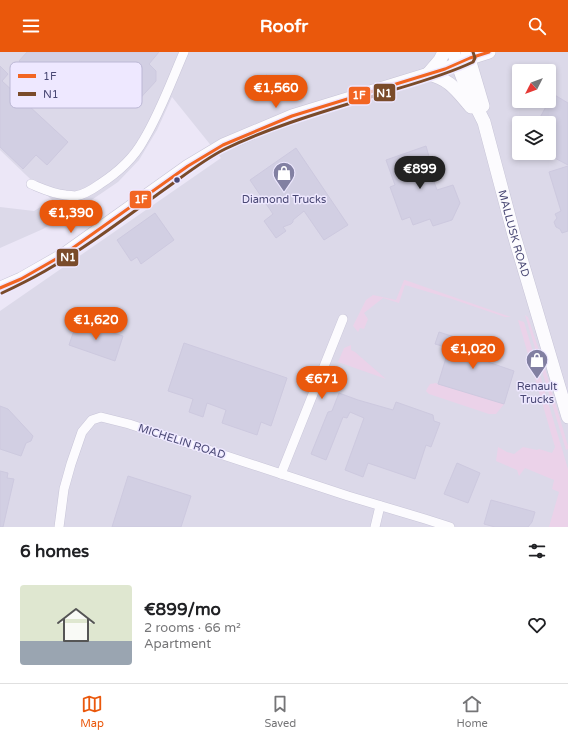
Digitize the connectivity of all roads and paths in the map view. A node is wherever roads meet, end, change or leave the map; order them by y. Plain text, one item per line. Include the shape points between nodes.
1 (184, 52) edge
2 (444, 52) edge
3 (489, 52) edge
4 (462, 56) edge
5 (428, 74) junction
6 (484, 122) junction
7 (31, 184) dead end
8 (0, 288) edge
9 (343, 319) dead end
10 (568, 417) edge
11 (281, 474) junction
12 (380, 506) junction
13 (59, 527) edge
14 (375, 527) edge
15 (450, 527) edge

1 - 7 street via 146,137 122,168 91,190 75,196 56,194
2 - 5 main road
3 - 4 main road
4 - 5 main road via 445,69
4 - 6 main road, MALLUSK ROAD via 465,84
5 - 6 main road via 452,85
5 - 8 main road via 292,116 223,145 188,166 63,255
6 - 10 main road, MALLUSK ROAD via 514,235
9 - 11 street
11 - 12 street, MICHELIN ROAD
11 - 13 street, MICHELIN ROAD via 102,417 92,420 82,432 70,464
12 - 14 street
12 - 15 street, MICHELIN ROAD

